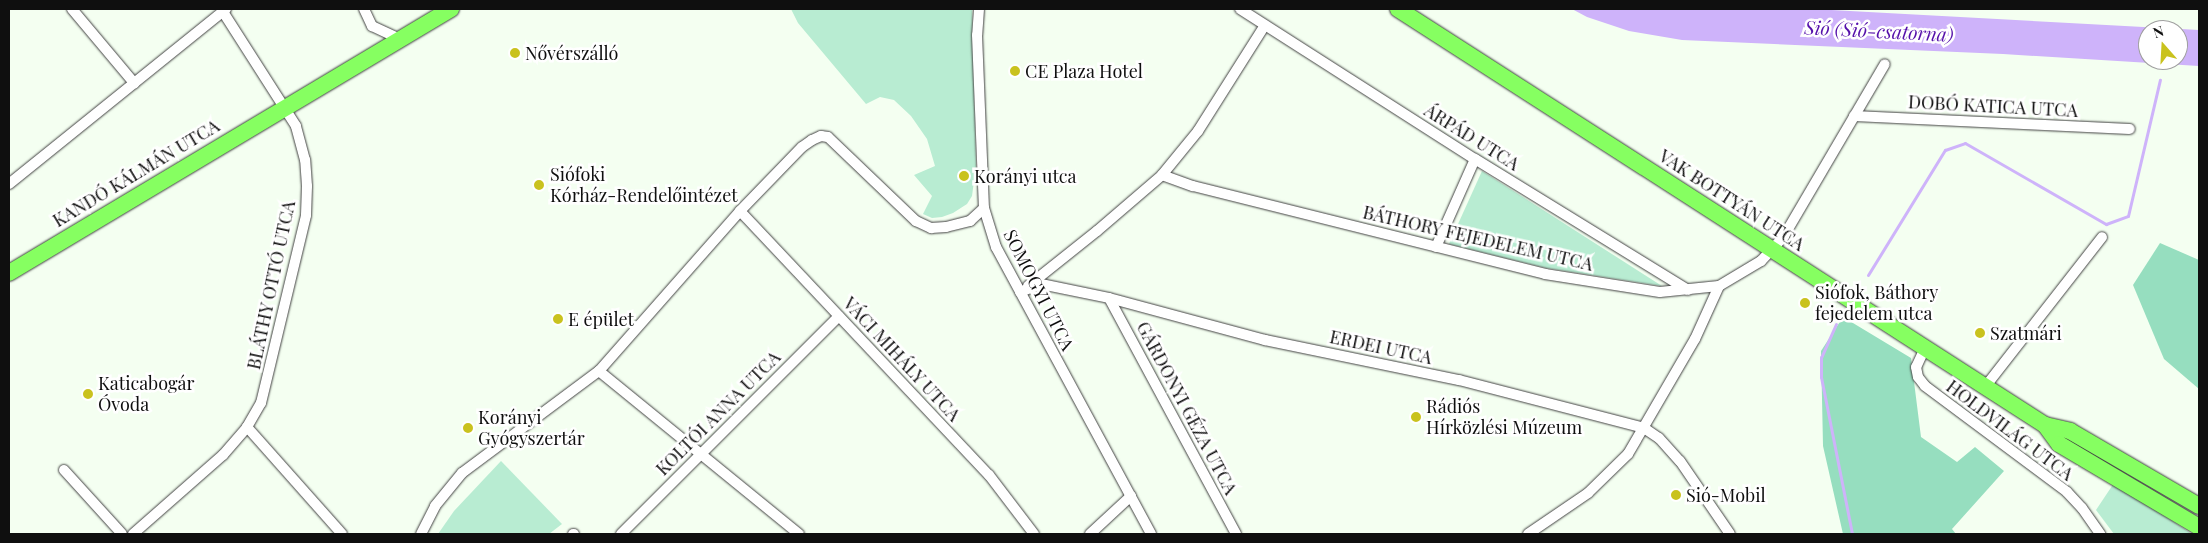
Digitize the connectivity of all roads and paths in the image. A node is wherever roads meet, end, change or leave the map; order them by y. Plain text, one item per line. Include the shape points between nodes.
1 (72, 9) edge
2 (364, 9) edge
3 (451, 9) edge
4 (979, 9) edge
5 (1240, 9) edge
6 (1398, 9) edge
7 (224, 10) edge
8 (1265, 25) junction
9 (400, 39) junction
10 (1885, 64) dead end
11 (134, 83) junction
12 (285, 108) junction
13 (1854, 116) junction
14 (2130, 129) dead end
15 (1475, 159) junction
16 (1162, 175) junction
17 (9, 184) edge
18 (984, 208) junction
19 (740, 211) junction
20 (2102, 237) dead end
21 (1436, 248) junction
22 (1772, 249) junction
23 (9, 273) edge
24 (1719, 286) junction
25 (1688, 290) junction
26 (1020, 292) junction
27 (1109, 298) junction
28 (839, 316) junction
29 (1924, 348) junction
30 (599, 371) junction
31 (1985, 387) junction
32 (2045, 425) junction
33 (247, 427) junction
34 (1644, 428) junction
35 (700, 454) junction
36 (64, 470) dead end
37 (1130, 496) junction
38 (2199, 506) edge
39 (2199, 526) edge
40 (122, 534) edge
41 (133, 534) edge
42 (342, 534) edge
43 (421, 534) edge
44 (621, 534) edge
45 (799, 534) edge
46 (1034, 534) edge
47 (1090, 534) edge
48 (1151, 534) edge
49 (1236, 534) edge
50 (1530, 534) edge
51 (1730, 534) edge
52 (2100, 534) edge

1 - 11 street
2 - 9 street via 372,26
3 - 9 main road, KANDÓ KÁLMÁN UTCA
4 - 18 street, SOMOGYI UTCA via 977,34
5 - 8 street, ÁRPÁD UTCA
6 - 22 main road, VAK BOTTYÁN UTCA
7 - 11 street
7 - 12 street, BLÁTHY OTTÓ UTCA
8 - 15 street, ÁRPÁD UTCA
8 - 16 street via 1198,130
9 - 12 main road, KANDÓ KÁLMÁN UTCA
10 - 13 street, BÁTHORY FEJEDELEM UTCA
11 - 17 street
12 - 23 main road, KANDÓ KÁLMÁN UTCA
12 - 33 street, BLÁTHY OTTÓ UTCA via 296,126 305,160 306,215 261,403
13 - 14 street, DOBÓ KATICA UTCA
13 - 22 street, BÁTHORY FEJEDELEM UTCA via 1784,236
15 - 21 street
15 - 25 street, ÁRPÁD UTCA
16 - 21 street, BÁTHORY FEJEDELEM UTCA via 1193,186
16 - 26 street via 1097,232
18 - 19 street via 970,221 931,228 916,221 837,145 828,137 821,136 802,147
18 - 26 street, SOMOGYI UTCA via 996,247
19 - 28 street, VÁCI MIHÁLY UTCA
19 - 30 street
20 - 31 street
21 - 25 street, BÁTHORY FEJEDELEM UTCA via 1545,274 1660,292
22 - 24 street, BÁTHORY FEJEDELEM UTCA via 1761,261
22 - 29 main road, VAK BOTTYÁN UTCA
24 - 25 street, BÁTHORY FEJEDELEM UTCA
24 - 34 street via 1695,339
26 - 27 street, ERDEI UTCA via 1042,284
26 - 37 street, SOMOGYI UTCA
27 - 34 street, ERDEI UTCA via 1265,340 1459,380
27 - 49 street, GÁRDONYI GÉZA UTCA
28 - 35 street, KOLTÓI ANNA UTCA
28 - 46 street, VÁCI MIHÁLY UTCA via 990,475
29 - 31 main road, VAK BOTTYÁN UTCA
29 - 52 street, HOLDVILÁG UTCA via 1916,367 1925,386 2067,492
30 - 35 street
30 - 43 street via 462,473 435,506
31 - 32 main road, VAK BOTTYÁN UTCA
32 - 38 main road, VAK BOTTYÁN UTCA via 2070,431
32 - 39 main road, VAK BOTTYÁN UTCA via 2060,444
33 - 41 street, BLÁTHY OTTÓ UTCA via 223,455
33 - 42 street
34 - 50 street via 1628,454 1588,493
34 - 51 street, ERDEI UTCA via 1659,438 1680,461
35 - 44 street, KOLTÓI ANNA UTCA
35 - 45 street
36 - 40 street
37 - 47 street
37 - 48 street, SOMOGYI UTCA

